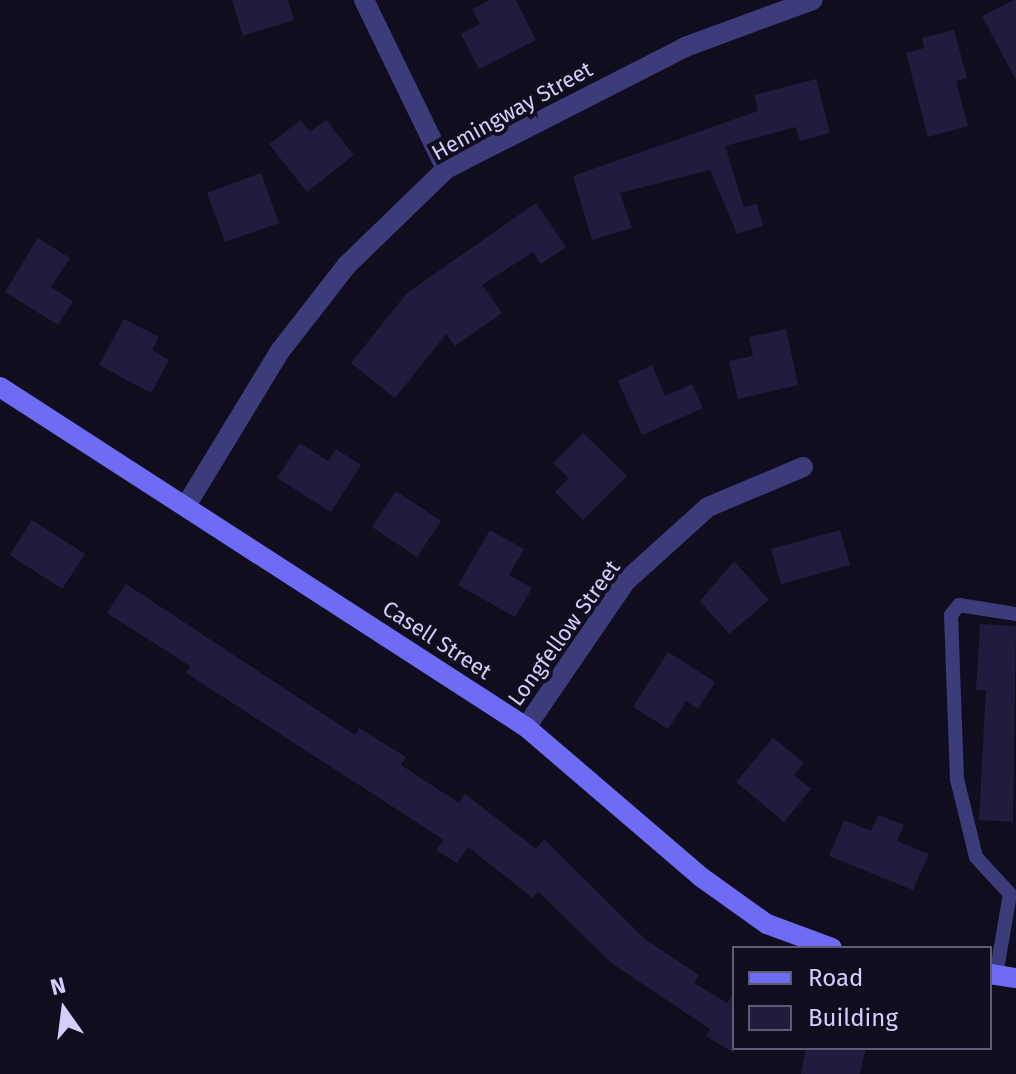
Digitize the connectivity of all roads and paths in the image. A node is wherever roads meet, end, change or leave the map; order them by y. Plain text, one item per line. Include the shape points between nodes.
1 (364, 0) edge
2 (813, 0) edge
3 (446, 169) junction
4 (0, 387) edge
5 (803, 467) dead end
6 (187, 504) junction
7 (1016, 614) edge
8 (526, 727) junction
9 (1013, 893) edge
10 (827, 946) edge
11 (1001, 975) edge

1 - 3 street
2 - 3 street, Hemingway Street via 685,47
3 - 6 street, Hemingway Street via 347,265 280,351
4 - 6 street, Casell Street
5 - 8 street, Longfellow Street via 708,507 626,581
6 - 8 street, Casell Street
7 - 9 lane via 959,605 951,615 957,779 976,857
8 - 10 street, Casell Street via 701,877 767,924
9 - 11 lane

